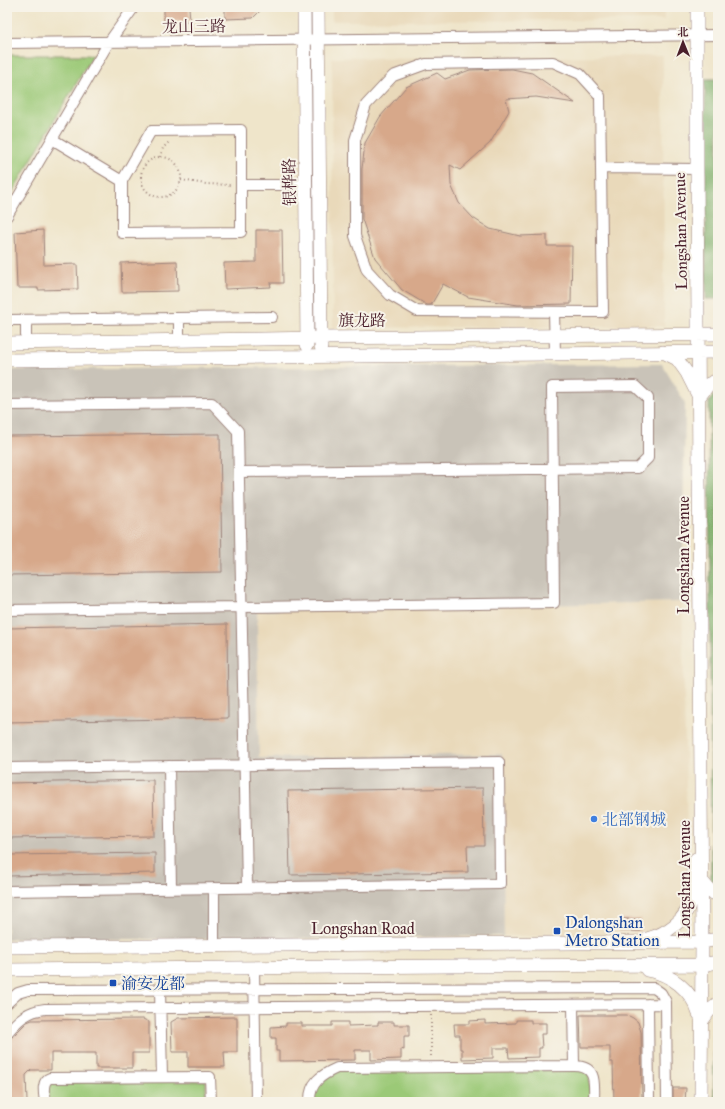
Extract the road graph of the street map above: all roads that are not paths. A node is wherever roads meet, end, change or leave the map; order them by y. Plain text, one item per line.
1 (134, 7) edge
2 (304, 7) edge
3 (318, 7) edge
4 (697, 7) edge
5 (697, 35) junction
6 (718, 35) edge
7 (304, 39) junction
8 (318, 39) junction
9 (7, 42) edge
10 (109, 42) junction
11 (52, 139) junction
12 (601, 168) junction
13 (697, 169) junction
14 (122, 180) junction
15 (241, 185) junction
16 (306, 185) junction
17 (7, 216) edge
18 (554, 312) junction
19 (179, 318) junction
20 (272, 318) dead end
21 (7, 320) edge
22 (26, 320) junction
23 (718, 334) edge
24 (698, 335) junction
25 (554, 336) junction
26 (307, 338) junction
27 (321, 338) junction
28 (179, 340) junction
29 (7, 343) edge
30 (26, 343) junction
31 (663, 352) junction
32 (699, 352) junction
33 (718, 352) edge
34 (555, 353) junction
35 (307, 357) junction
36 (321, 357) junction
37 (7, 360) edge
38 (718, 380) edge
39 (699, 397) junction
40 (7, 405) edge
41 (553, 469) junction
42 (240, 472) junction
43 (241, 607) junction
44 (7, 610) edge
45 (244, 765) junction
46 (169, 766) junction
47 (7, 768) edge
48 (701, 847) junction
49 (701, 880) junction
50 (247, 887) junction
51 (170, 888) junction
52 (214, 888) junction
53 (7, 891) edge
54 (718, 895) edge
55 (718, 939) edge
56 (633, 942) junction
57 (702, 942) junction
58 (214, 946) junction
59 (7, 948) edge
60 (718, 962) edge
61 (625, 965) junction
62 (702, 965) junction
63 (254, 967) junction
64 (7, 970) edge
65 (254, 989) junction
66 (160, 990) junction
67 (7, 1003) edge
68 (648, 1004) junction
69 (666, 1004) junction
70 (718, 1004) edge
71 (573, 1005) junction
72 (255, 1008) junction
73 (161, 1009) junction
74 (702, 1021) junction
75 (7, 1033) edge
76 (574, 1066) junction
77 (162, 1077) junction
78 (45, 1102) edge
79 (211, 1102) edge
80 (256, 1102) edge
81 (310, 1102) edge
82 (594, 1102) edge
83 (649, 1102) edge
84 (667, 1102) edge
85 (700, 1102) edge

1 - 10 street
2 - 7 main road, 银桦路
3 - 8 main road, 银桦路
4 - 5 main road, Longshan Avenue
5 - 6 street, 龙山三路
5 - 8 street, 龙山三路
5 - 13 main road, Longshan Avenue
7 - 8 street, 龙山三路
7 - 10 street, 龙山三路
7 - 16 main road, 银桦路
8 - 27 main road, 银桦路
9 - 10 street, 龙山三路
10 - 11 street
11 - 14 street
11 - 17 street
12 - 13 street
12 - 18 street
12 - 18 street
13 - 24 main road, Longshan Avenue
14 - 15 street
14 - 15 street
15 - 16 street
16 - 26 main road, 银桦路
18 - 25 street
19 - 20 street
19 - 22 street
19 - 28 street
21 - 22 street
22 - 30 street
23 - 24 main road, 旗龙路
24 - 25 main road, 旗龙路
24 - 32 main road, Longshan Avenue
25 - 27 main road, 旗龙路
25 - 34 street
26 - 27 main road, 旗龙路
26 - 28 main road, 旗龙路
26 - 35 main road, 银桦路
27 - 36 main road, 银桦路
28 - 30 main road, 旗龙路
29 - 30 main road, 旗龙路
31 - 32 main road
31 - 34 main road
31 - 39 main road
32 - 33 main road
32 - 39 main road, Longshan Avenue
34 - 36 main road
35 - 36 main road
35 - 37 main road
38 - 39 main road
39 - 48 main road, Longshan Avenue
40 - 42 street
41 - 41 street
41 - 42 street
41 - 43 street
42 - 43 street
43 - 44 street
43 - 45 street
45 - 46 street
45 - 50 street
45 - 50 street
46 - 47 street
46 - 51 street
48 - 49 main road, Longshan Avenue
48 - 56 main road
49 - 54 main road
49 - 57 main road, Longshan Avenue
50 - 52 street
51 - 52 street
51 - 53 street
52 - 58 street
55 - 57 main road, Longshan Road
56 - 57 main road, Longshan Road
56 - 58 main road, Longshan Road
57 - 62 main road, Longshan Avenue
58 - 59 main road, Longshan Road
60 - 62 main road
61 - 62 main road
61 - 63 main road
61 - 74 main road
62 - 74 main road, Longshan Avenue
63 - 64 main road
63 - 65 street
65 - 66 street
65 - 69 street
65 - 72 street
66 - 67 street
66 - 73 street
68 - 69 street
68 - 71 street
68 - 83 street
69 - 84 street
70 - 74 main road
71 - 72 street
71 - 76 street
72 - 73 street
72 - 80 street
73 - 75 street
73 - 77 street
74 - 85 main road, Longshan Avenue
76 - 81 street
76 - 82 street
77 - 78 street
77 - 79 street

